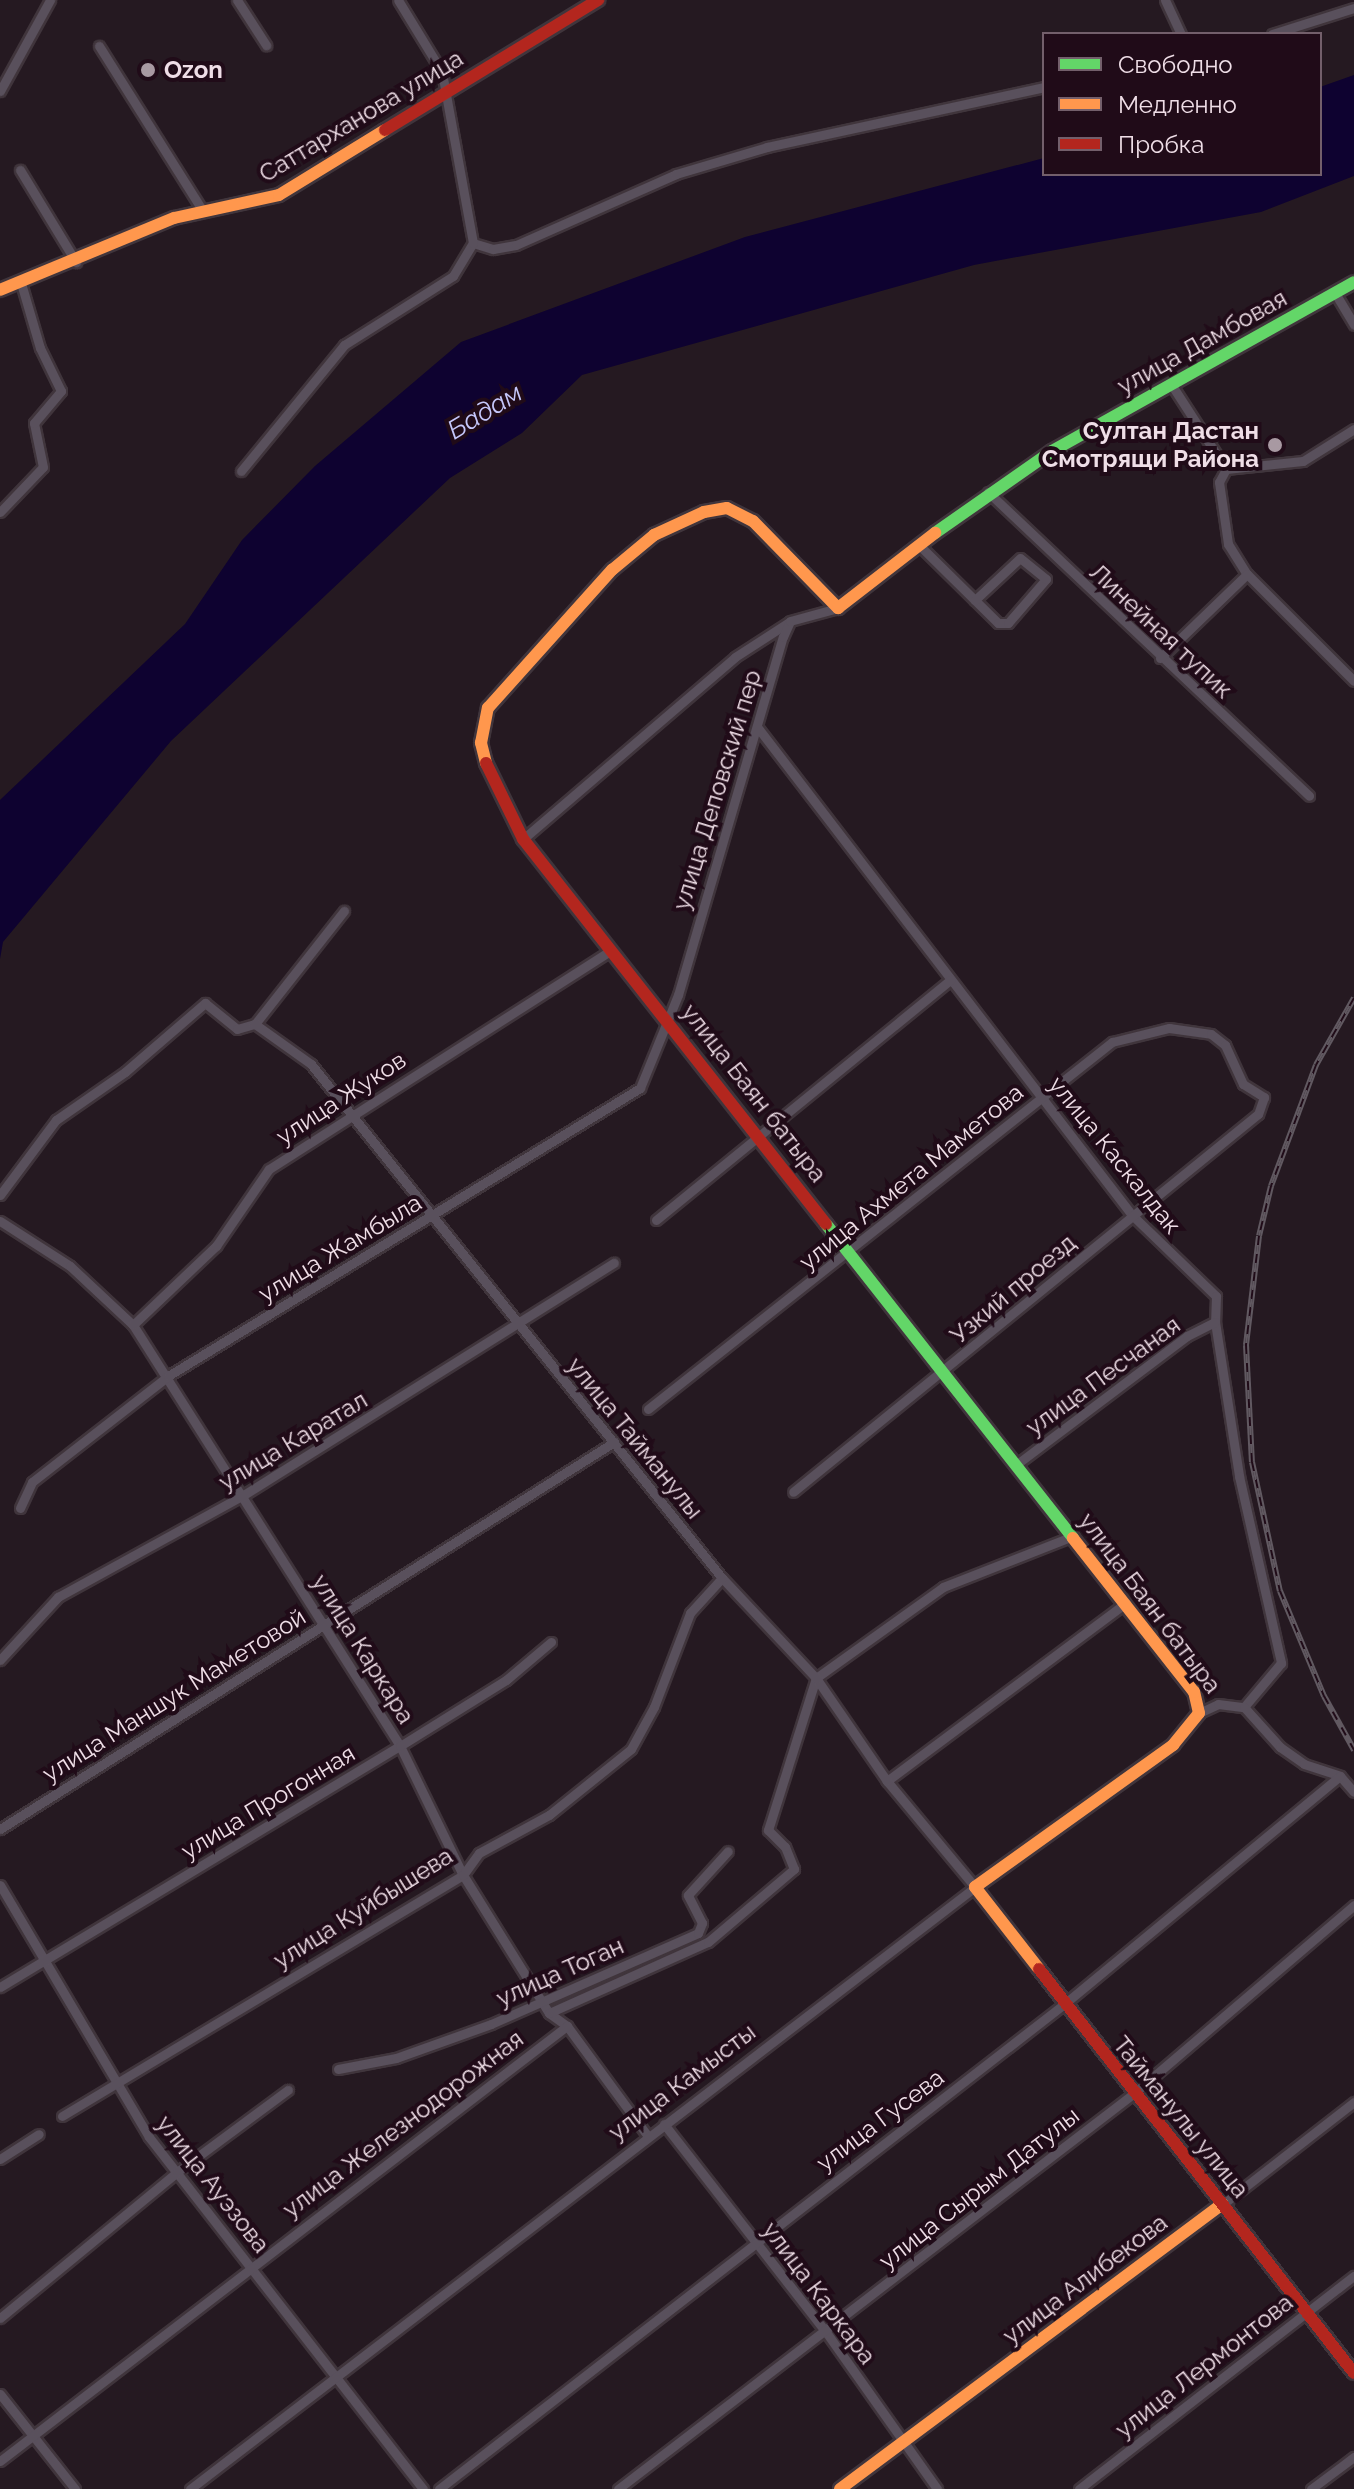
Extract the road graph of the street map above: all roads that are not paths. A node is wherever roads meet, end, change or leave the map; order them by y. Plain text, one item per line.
1 (50, 0) edge
2 (237, 0) edge
3 (398, 0) edge
4 (598, 0) edge
5 (1165, 0) edge
6 (1354, 8) edge
7 (1180, 32) edge
8 (1278, 32) edge
9 (266, 45) dead end
10 (99, 46) dead end
11 (1042, 87) edge
12 (446, 90) junction
13 (0, 91) edge
14 (20, 170) dead end
15 (203, 211) junction
16 (473, 243) junction
17 (76, 262) junction
18 (1354, 282) edge
19 (21, 283) junction
20 (0, 290) edge
21 (1335, 293) junction
22 (1354, 325) edge
23 (1171, 384) junction
24 (1354, 429) edge
25 (1226, 469) junction
26 (241, 471) dead end
27 (988, 492) junction
28 (0, 512) edge
29 (919, 545) junction
30 (1247, 574) junction
31 (975, 600) junction
32 (838, 608) junction
33 (790, 621) junction
34 (1160, 658) junction
35 (1354, 681) edge
36 (758, 728) junction
37 (1309, 796) dead end
38 (523, 839) junction
39 (344, 911) dead end
40 (611, 950) junction
41 (950, 980) junction
42 (668, 1019) junction
43 (255, 1024) junction
44 (1042, 1098) junction
45 (349, 1114) junction
46 (1258, 1114) joint
47 (759, 1136) junction
48 (0, 1195) edge
49 (1132, 1215) junction
50 (429, 1217) junction
51 (656, 1220) dead end
52 (0, 1221) edge
53 (851, 1251) junction
54 (614, 1263) dead end
55 (1215, 1322) junction
56 (133, 1325) junction
57 (519, 1326) junction
58 (944, 1372) junction
59 (168, 1376) junction
60 (648, 1409) dead end
61 (614, 1442) junction
62 (1017, 1464) junction
63 (793, 1492) dead end
64 (242, 1496) junction
65 (20, 1508) dead end
66 (1073, 1536) junction
67 (722, 1578) junction
68 (1126, 1603) junction
69 (323, 1624) junction
70 (551, 1642) dead end
71 (0, 1660) edge
72 (816, 1678) junction
73 (1244, 1707) junction
74 (1199, 1713) junction
75 (400, 1746) junction
76 (1340, 1776) junction
77 (887, 1781) junction
78 (1354, 1792) edge
79 (0, 1829) edge
80 (728, 1851) dead end
81 (463, 1875) junction
82 (0, 1885) edge
83 (975, 1887) junction
84 (1354, 1905) edge
85 (46, 1959) junction
86 (0, 1987) edge
87 (541, 2001) junction
88 (1063, 2005) junction
89 (549, 2013) junction
90 (567, 2026) junction
91 (338, 2069) dead end
92 (115, 2080) junction
93 (288, 2090) dead end
94 (1133, 2094) junction
95 (1354, 2102) edge
96 (62, 2116) dead end
97 (664, 2124) junction
98 (39, 2134) dead end
99 (647, 2135) junction
100 (0, 2159) edge
101 (177, 2172) junction
102 (1223, 2204) junction
103 (755, 2241) junction
104 (250, 2265) junction
105 (1354, 2276) edge
106 (1306, 2311) junction
107 (0, 2318) edge
108 (826, 2332) junction
109 (337, 2373) junction
110 (1354, 2373) edge
111 (0, 2394) edge
112 (33, 2435) junction
113 (904, 2441) junction
114 (1354, 2457) edge
115 (0, 2461) edge
116 (75, 2489) edge
117 (190, 2489) edge
118 (423, 2489) edge
119 (439, 2489) edge
120 (618, 2489) edge
121 (840, 2489) edge
122 (937, 2489) edge
123 (1079, 2489) edge
124 (1311, 2489) edge

1 - 13 street
2 - 9 street
3 - 12 street
4 - 12 street, Саттарханова улица
5 - 7 street
6 - 8 street
10 - 15 street
11 - 16 street
12 - 15 street, Саттарханова улица
12 - 16 street
14 - 17 street
15 - 17 street, Саттарханова улица
16 - 26 street
17 - 19 street, Саттарханова улица
18 - 21 street, улица Дамбовая
19 - 20 street, Саттарханова улица
19 - 28 street
21 - 22 street
21 - 23 street, улица Дамбовая
23 - 25 street
23 - 27 street, улица Дамбовая
24 - 25 street
25 - 30 street
27 - 29 street, улица Дамбовая
27 - 34 street, Линейная тупик
29 - 31 street
29 - 32 street, улица Дамбовая
30 - 34 street
30 - 35 street
31 - 31 street
32 - 33 street
32 - 38 street, улица Баян батыра
33 - 36 street, улица Деповский пер
33 - 38 street
34 - 37 street, Линейная тупик
36 - 41 street, улица Каскалдак
36 - 42 street, улица Деповский пер
38 - 40 street, улица Баян батыра
39 - 43 street
40 - 42 street, улица Баян батыра
40 - 45 street, улица Жуков
41 - 44 street, улица Каскалдак
41 - 47 street
42 - 47 street, улица Баян батыра
42 - 50 street, улица Жамбыла
43 - 45 street, улица Тайманулы
43 - 48 street
44 - 46 street, улица Ахмета Маметова
44 - 49 street, улица Каскалдак
44 - 53 street, улица Ахмета Маметова
45 - 50 street, улица Тайманулы
45 - 56 street, улица Жуков
46 - 49 street, Узкий проезд
47 - 51 street
47 - 53 street, улица Баян батыра
49 - 55 street, улица Каскалдак
49 - 58 street, Узкий проезд
50 - 57 street, улица Тайманулы
50 - 59 street, улица Жамбыла
52 - 56 street, улица Каркара
53 - 58 street, улица Баян батыра
53 - 60 street, улица Ахмета Маметова
54 - 57 street, улица Каратал
55 - 62 street, улица Песчаная
55 - 73 street, улица Каскалдак
56 - 59 street, улица Каркара
57 - 61 street, улица Тайманулы
57 - 64 street, улица Каратал
58 - 62 street, улица Баян батыра
58 - 63 street, Узкий проезд
59 - 64 street, улица Каркара
59 - 65 street, улица Жамбыла
61 - 67 street, улица Тайманулы
61 - 69 street, улица Маншук Маметовой
62 - 66 street, улица Баян батыра
64 - 69 street, улица Каркара
64 - 71 street, улица Каратал
66 - 68 street, улица Баян батыра
66 - 72 street
67 - 72 street, улица Тайманулы
67 - 81 street, улица Куйбышева
68 - 74 street, улица Баян батыра
68 - 77 street
69 - 75 street, улица Каркара
69 - 79 street, улица Маншук Маметовой
70 - 75 street, улица Прогонная
72 - 77 street, улица Тайманулы
72 - 89 street
73 - 74 street, улица Баян батыра
73 - 76 street, улица Баян батыра
74 - 83 street, улица Камысты
75 - 81 street, улица Каркара
75 - 85 street, улица Прогонная
76 - 78 street, улица Баян батыра
76 - 88 street, улица Гусева
77 - 83 street, улица Тайманулы
80 - 87 street, улица Тоган
81 - 87 street, улица Каркара
81 - 92 street, улица Куйбышева
82 - 85 street, улица Ауэзова
83 - 88 street, Тайманулы улица
83 - 97 street, улица Камысты
84 - 94 street, улица Сырым Датулы
85 - 86 street, улица Прогонная
85 - 92 street, улица Ауэзова
87 - 89 street, улица Каркара
87 - 91 street, улица Тоган
88 - 94 street, Тайманулы улица
88 - 103 street, улица Гусева
89 - 90 street, улица Каркара
90 - 99 street, улица Каркара
90 - 104 street, улица Железнодорожная
92 - 96 street, улица Куйбышева
92 - 101 street, улица Ауэзова
93 - 101 street
94 - 102 street, Тайманулы улица
94 - 108 street, улица Сырым Датулы
95 - 102 street, улица Алибекова
97 - 99 street, улица Камысты
97 - 103 street, улица Каркара
98 - 100 street
99 - 109 street, улица Камысты
101 - 104 street, улица Ауэзова
101 - 107 street
102 - 106 street, Тайманулы улица
102 - 113 street, улица Алибекова
103 - 108 street, улица Каркара
103 - 119 street, улица Гусева
104 - 109 street, улица Ауэзова
104 - 112 street, улица Железнодорожная
105 - 106 street, улица Лермонтова
106 - 110 street, Тайманулы улица
106 - 123 street, улица Лермонтова
108 - 113 street, улица Каркара
108 - 120 street, улица Сырым Датулы
109 - 117 street, улица Камысты
109 - 118 street, улица Ауэзова
111 - 112 street
112 - 115 street, улица Железнодорожная
112 - 116 street
113 - 121 street, улица Алибекова
113 - 122 street, улица Каркара
114 - 124 street

